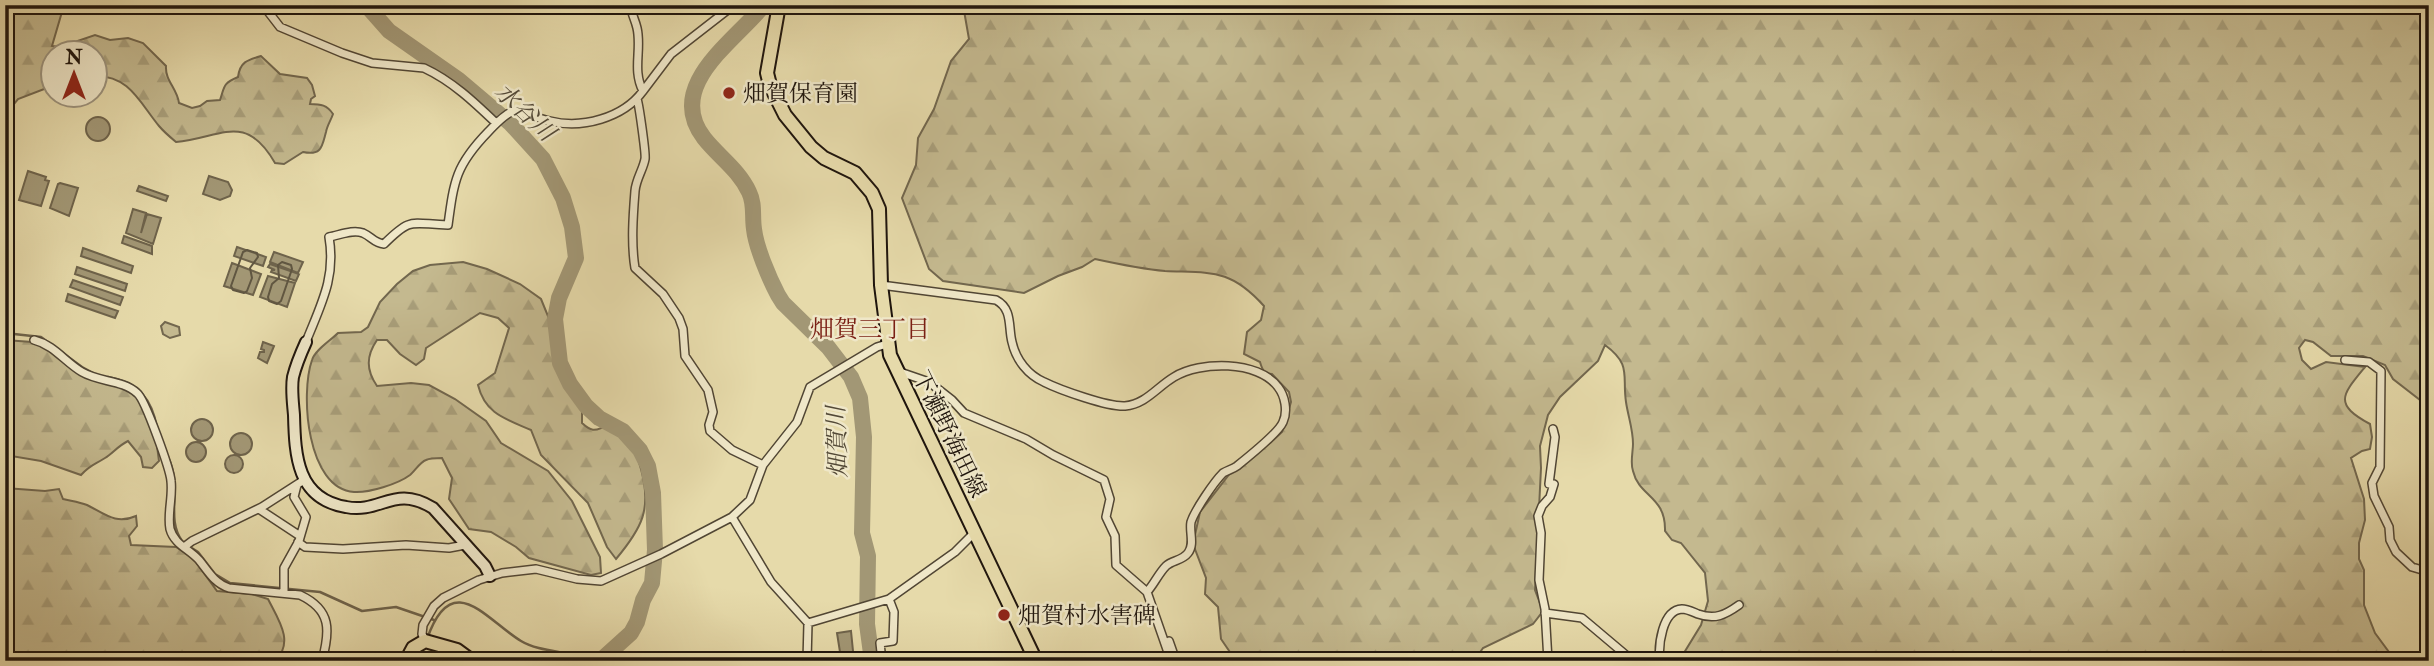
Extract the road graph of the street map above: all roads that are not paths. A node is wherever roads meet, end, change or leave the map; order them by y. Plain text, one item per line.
1 (262, 5) edge
2 (631, 5) edge
3 (734, 5) edge
4 (779, 5) edge
5 (643, 91) junction
6 (637, 99) junction
7 (496, 122) junction
8 (881, 285) junction
9 (34, 340) dead end
10 (306, 342) joint
11 (887, 344) junction
12 (2345, 360) dead end
13 (897, 371) junction
14 (1553, 429) dead end
15 (763, 465) junction
16 (300, 482) junction
17 (259, 509) junction
18 (732, 517) junction
19 (974, 533) junction
20 (299, 539) junction
21 (465, 545) junction
22 (184, 547) junction
23 (2429, 572) edge
24 (490, 576) junction
25 (1147, 592) junction
26 (285, 593) junction
27 (889, 598) junction
28 (1739, 605) dead end
29 (1545, 613) junction
30 (807, 623) junction
31 (1161, 628) junction
32 (429, 642) junction
33 (322, 661) edge
34 (406, 661) edge
35 (472, 661) edge
36 (807, 661) edge
37 (882, 661) edge
38 (1037, 661) edge
39 (1171, 661) edge
40 (1176, 661) edge
41 (1548, 661) edge
42 (1633, 661) edge
43 (1660, 661) edge

1 - 7 street
2 - 5 street
3 - 5 street
4 - 8 main road, 下瀬野海田線
5 - 6 street
6 - 7 street
6 - 15 street
7 - 10 street
8 - 11 main road, 下瀬野海田線
8 - 25 street
9 - 22 street
10 - 16 street
11 - 13 main road, 下瀬野海田線
11 - 15 street
12 - 23 street
13 - 19 main road, 下瀬野海田線
13 - 25 street
14 - 29 street
15 - 18 street
16 - 17 street
16 - 20 street
16 - 21 street
17 - 20 street
17 - 22 street
18 - 24 street
18 - 30 street
19 - 27 street
19 - 38 main road, 下瀬野海田線
20 - 21 street
20 - 26 street
21 - 24 street
22 - 26 street
24 - 32 street
25 - 31 street
26 - 33 street
27 - 30 street
27 - 37 street
28 - 43 street
29 - 41 street
29 - 42 street
30 - 36 street
31 - 39 street
31 - 40 street
32 - 34 main road
32 - 35 main road

